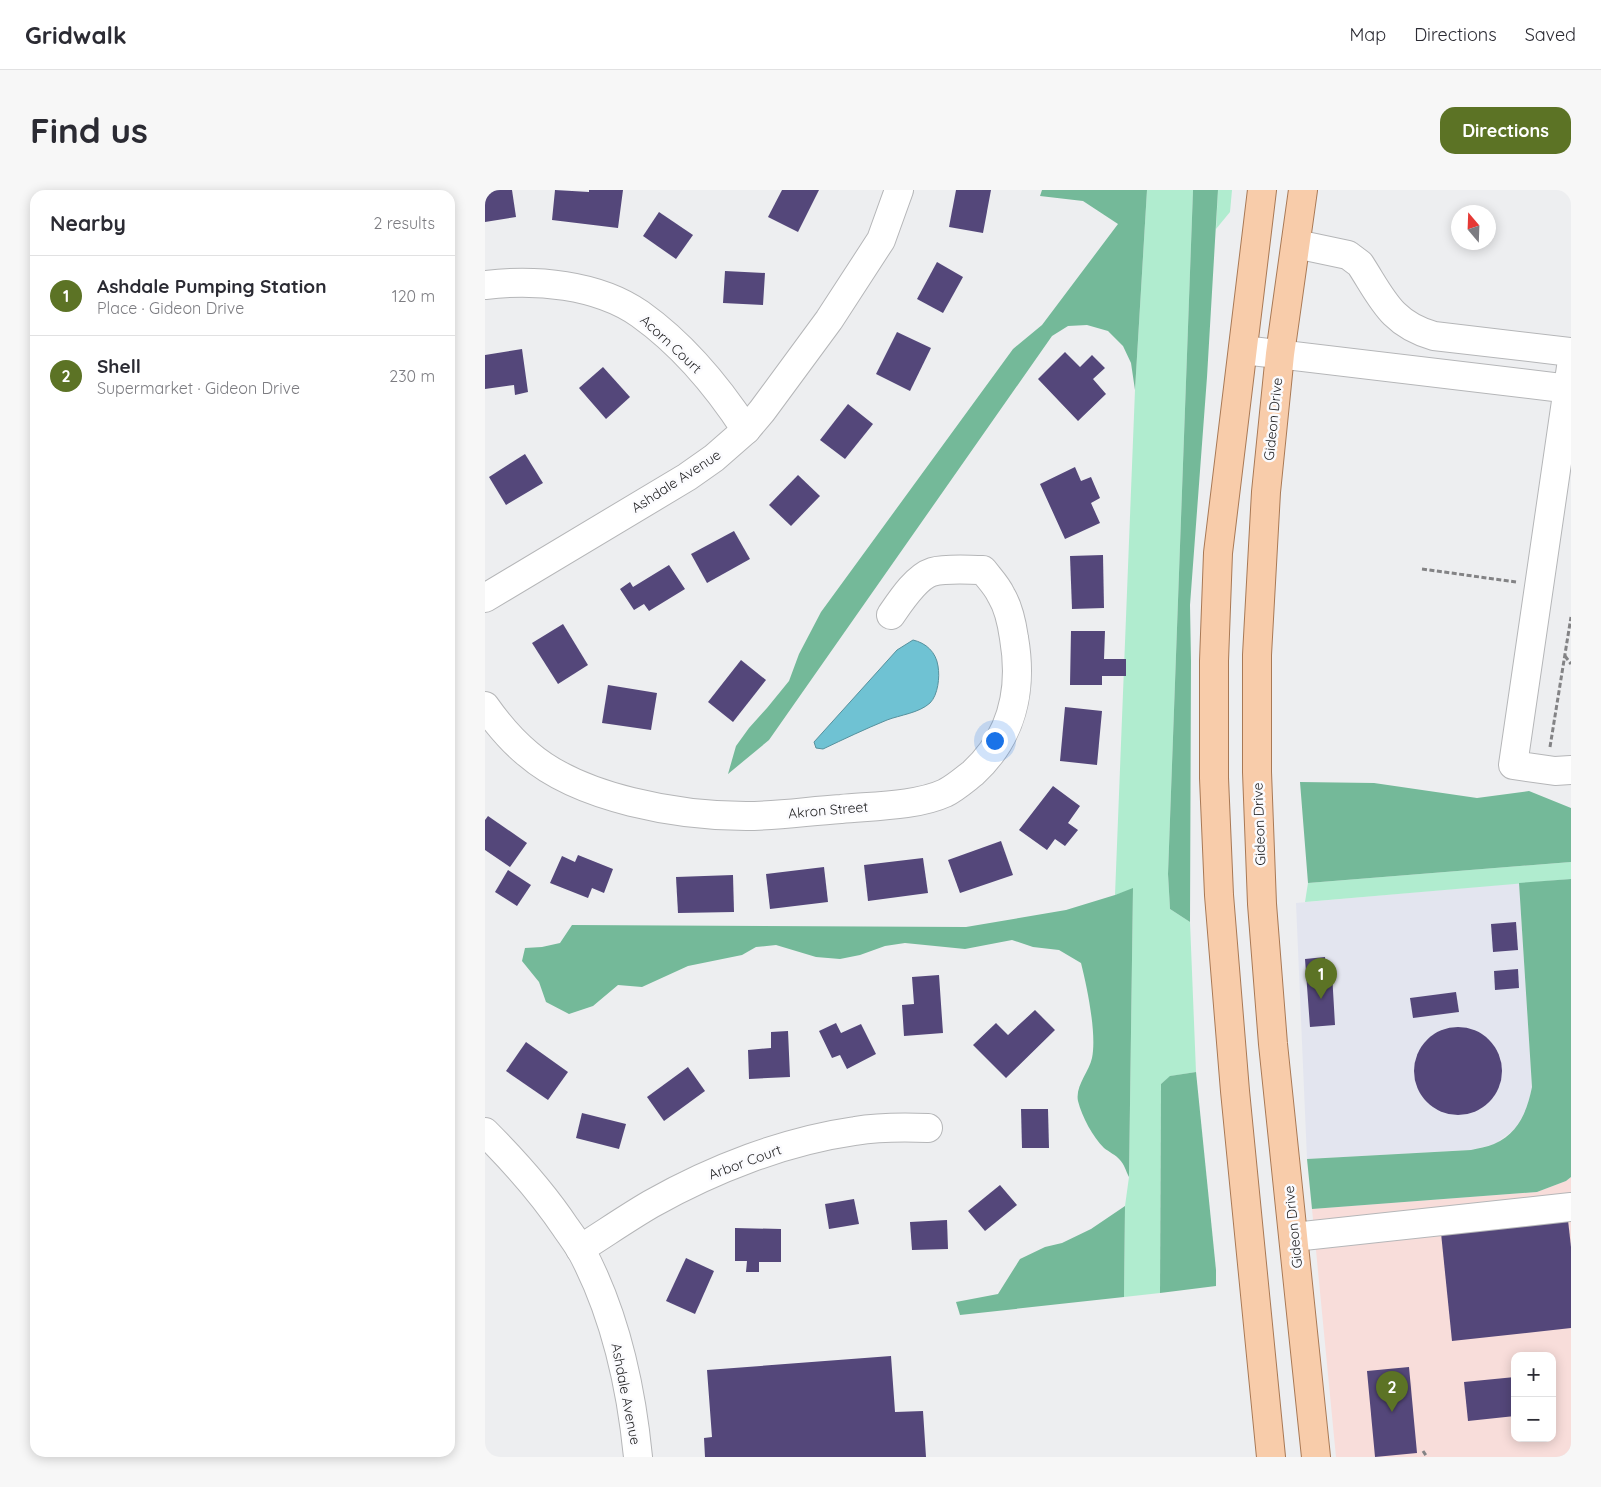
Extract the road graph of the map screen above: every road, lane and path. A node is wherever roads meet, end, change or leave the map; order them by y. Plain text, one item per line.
1 (899, 190) edge
2 (1262, 190) edge
3 (1303, 190) edge
4 (1296, 244) junction
5 (485, 285) edge
6 (1243, 350) junction
7 (1571, 352) edge
8 (1279, 354) junction
9 (1570, 382) edge
10 (746, 430) junction
11 (1422, 568) dead end
12 (1539, 585) junction
13 (485, 598) edge
14 (891, 615) dead end
15 (1571, 617) edge
16 (1565, 656) junction
17 (1571, 664) edge
18 (485, 706) edge
19 (1559, 770) edge
20 (928, 1128) dead end
21 (485, 1132) edge
22 (1571, 1207) edge
23 (1294, 1238) junction
24 (580, 1249) junction
25 (1423, 1451) dead end
26 (638, 1457) edge
27 (1271, 1457) edge
28 (1316, 1457) edge
29 (1427, 1457) edge

1 - 10 street, Ashdale Avenue
2 - 6 main road
3 - 4 main road, Gideon Drive
4 - 7 street
4 - 8 main road, Gideon Drive
5 - 10 street, Acorn Court
6 - 8 street
6 - 27 main road
8 - 9 street
8 - 23 main road, Gideon Drive
9 - 12 street
10 - 13 street, Ashdale Avenue
11 - 12 path
12 - 19 street
14 - 18 street, Akron Street
15 - 16 path
16 - 17 path
16 - 19 path
20 - 24 street, Arbor Court
21 - 24 street, Ashdale Avenue
22 - 23 street
23 - 28 main road, Gideon Drive
24 - 26 street, Ashdale Avenue
25 - 29 path

